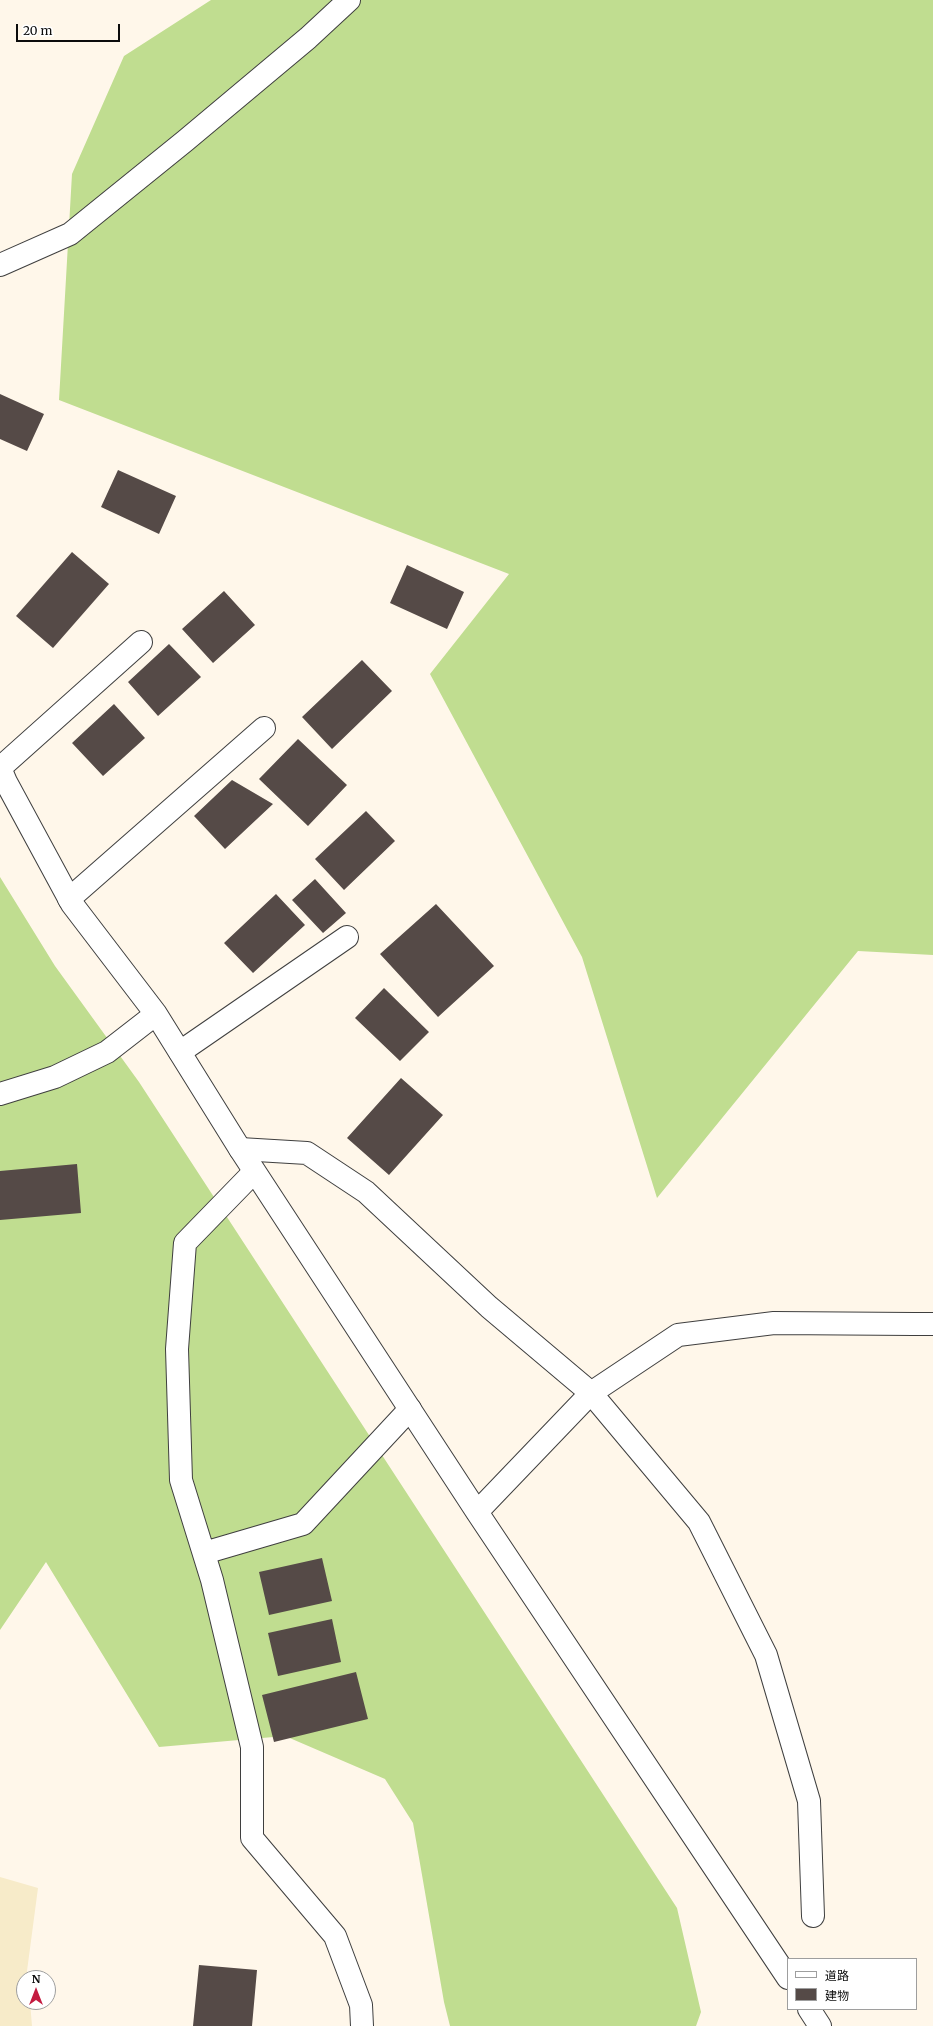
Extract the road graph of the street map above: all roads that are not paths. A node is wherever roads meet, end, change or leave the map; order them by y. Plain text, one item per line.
1 (349, 0) edge
2 (0, 265) edge
3 (141, 642) dead end
4 (264, 728) dead end
5 (0, 768) edge
6 (69, 899) junction
7 (347, 937) dead end
8 (156, 1014) junction
9 (180, 1052) junction
10 (0, 1094) edge
11 (240, 1149) junction
12 (254, 1172) junction
13 (924, 1324) edge
14 (591, 1394) junction
15 (410, 1408) junction
16 (477, 1512) junction
17 (204, 1553) junction
18 (813, 1916) dead end
19 (787, 1977) edge
20 (810, 2010) edge
21 (362, 2026) edge
22 (820, 2026) edge

1 - 2 street
3 - 5 street
4 - 6 street
5 - 6 street
6 - 8 street
7 - 9 street
8 - 9 street
8 - 10 street
9 - 11 street
11 - 12 street
11 - 14 street
12 - 15 street
12 - 17 street
13 - 14 street
14 - 16 street
14 - 18 street
15 - 16 street
15 - 17 street
16 - 19 street
17 - 21 street
20 - 22 street

